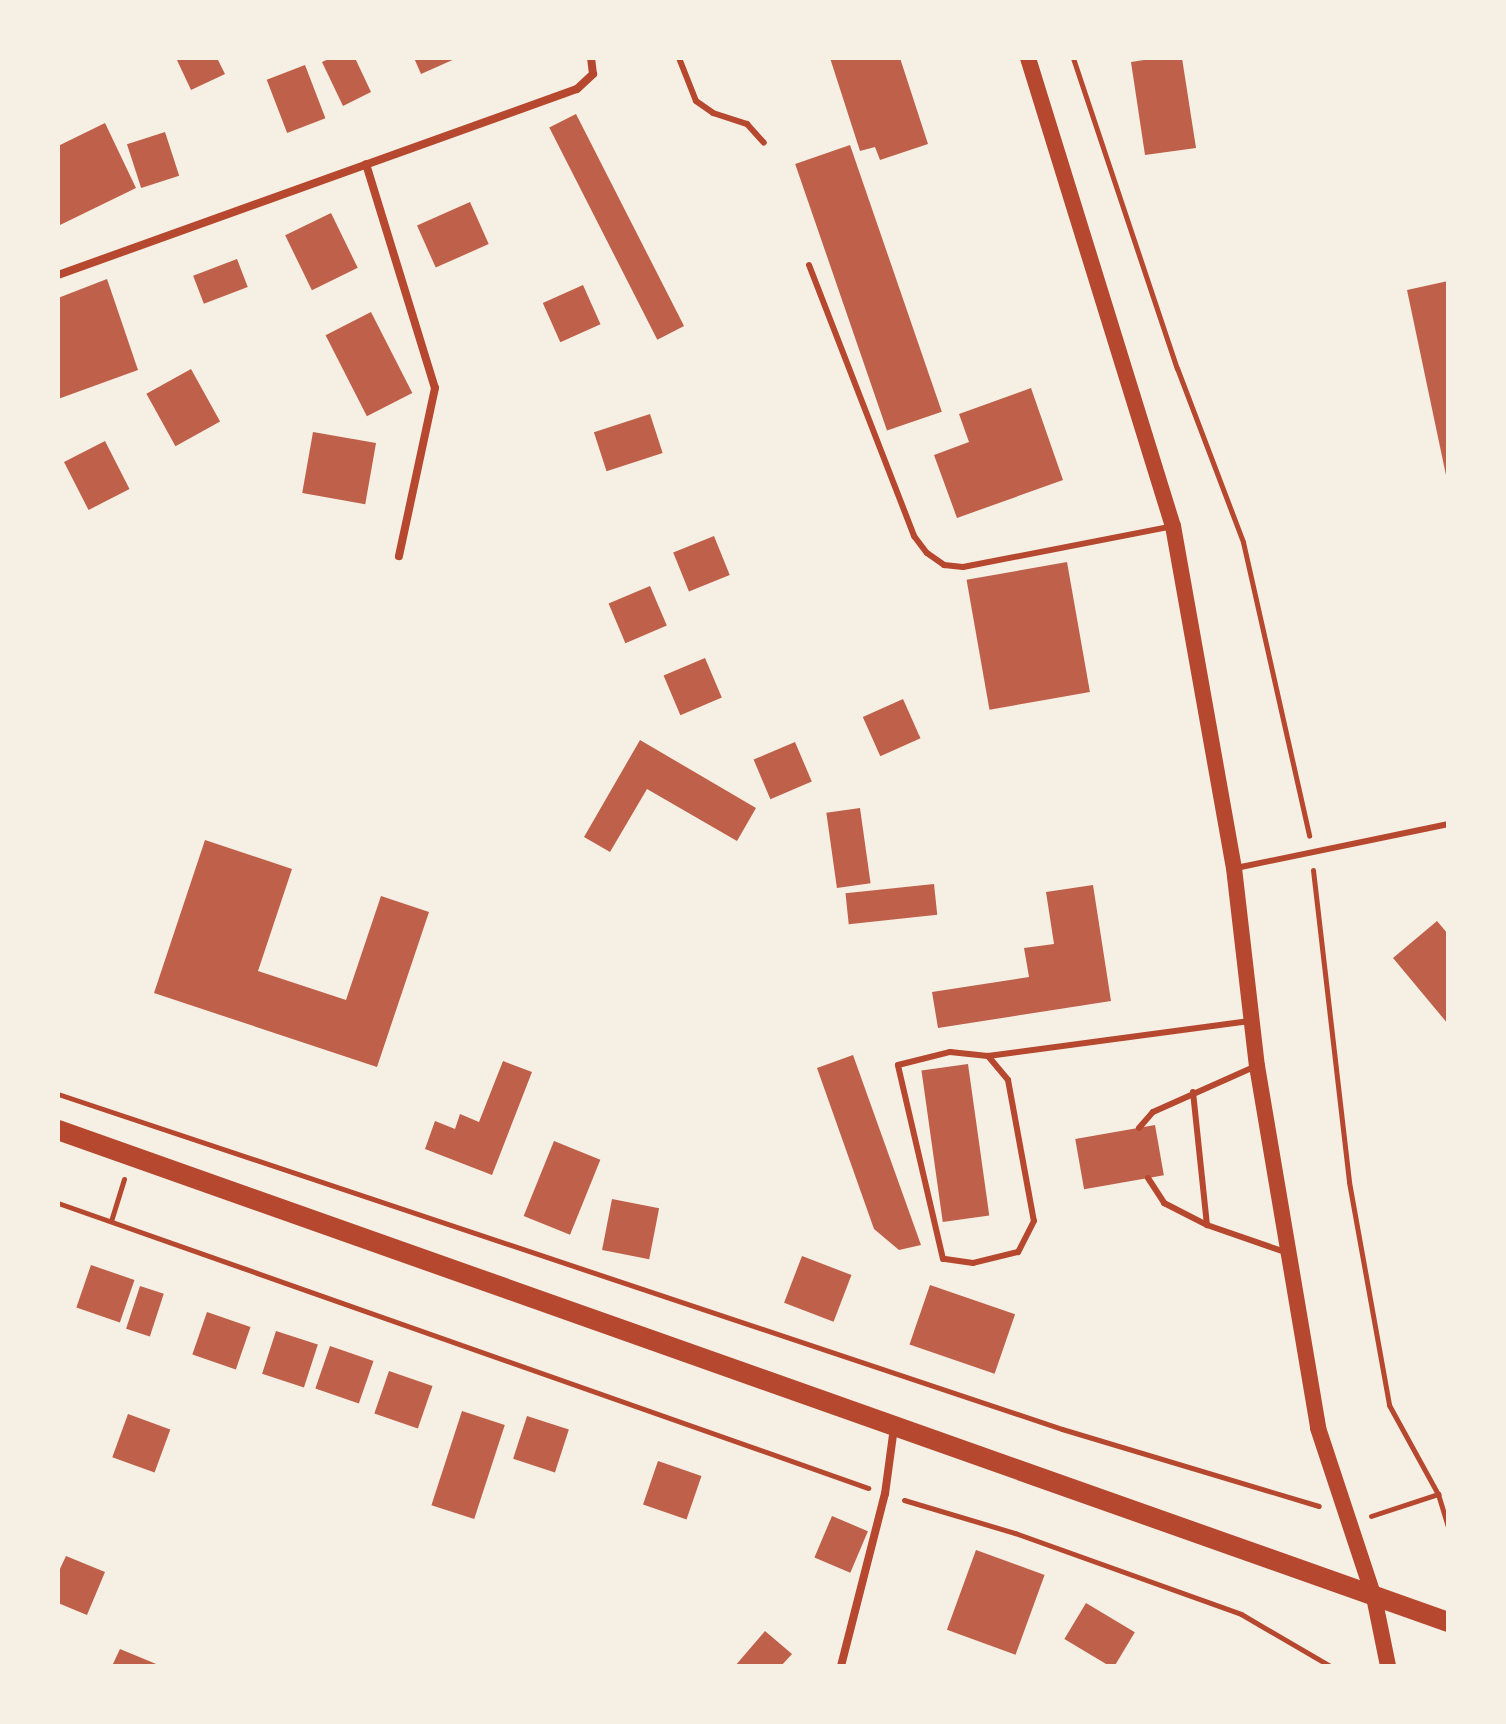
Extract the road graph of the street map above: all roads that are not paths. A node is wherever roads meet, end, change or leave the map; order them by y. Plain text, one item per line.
1 (591, 58) edge
2 (679, 58) edge
3 (1028, 58) edge
4 (764, 143) dead end
5 (366, 164) junction
6 (809, 265) dead end
7 (58, 275) edge
8 (1173, 526) junction
9 (399, 556) dead end
10 (1448, 824) edge
11 (1234, 868) junction
12 (1251, 1021) junction
13 (988, 1056) junction
14 (1257, 1066) junction
15 (1193, 1092) junction
16 (1139, 1128) dead end
17 (58, 1130) edge
18 (1148, 1178) dead end
19 (1207, 1225) junction
20 (1288, 1253) junction
21 (894, 1427) junction
22 (1374, 1597) junction
23 (1448, 1622) edge
24 (841, 1666) edge
25 (1388, 1666) edge

1 - 5 street
2 - 4 lane
3 - 8 main road
5 - 7 street
5 - 9 street
6 - 8 lane
8 - 11 main road
10 - 11 lane
11 - 12 main road
12 - 13 lane
12 - 14 main road
13 - 13 lane
14 - 15 lane
14 - 20 main road
15 - 16 lane
15 - 19 lane
17 - 21 main road
18 - 19 lane
19 - 20 lane
20 - 22 main road
21 - 22 main road
21 - 24 street
22 - 23 main road
22 - 25 main road

